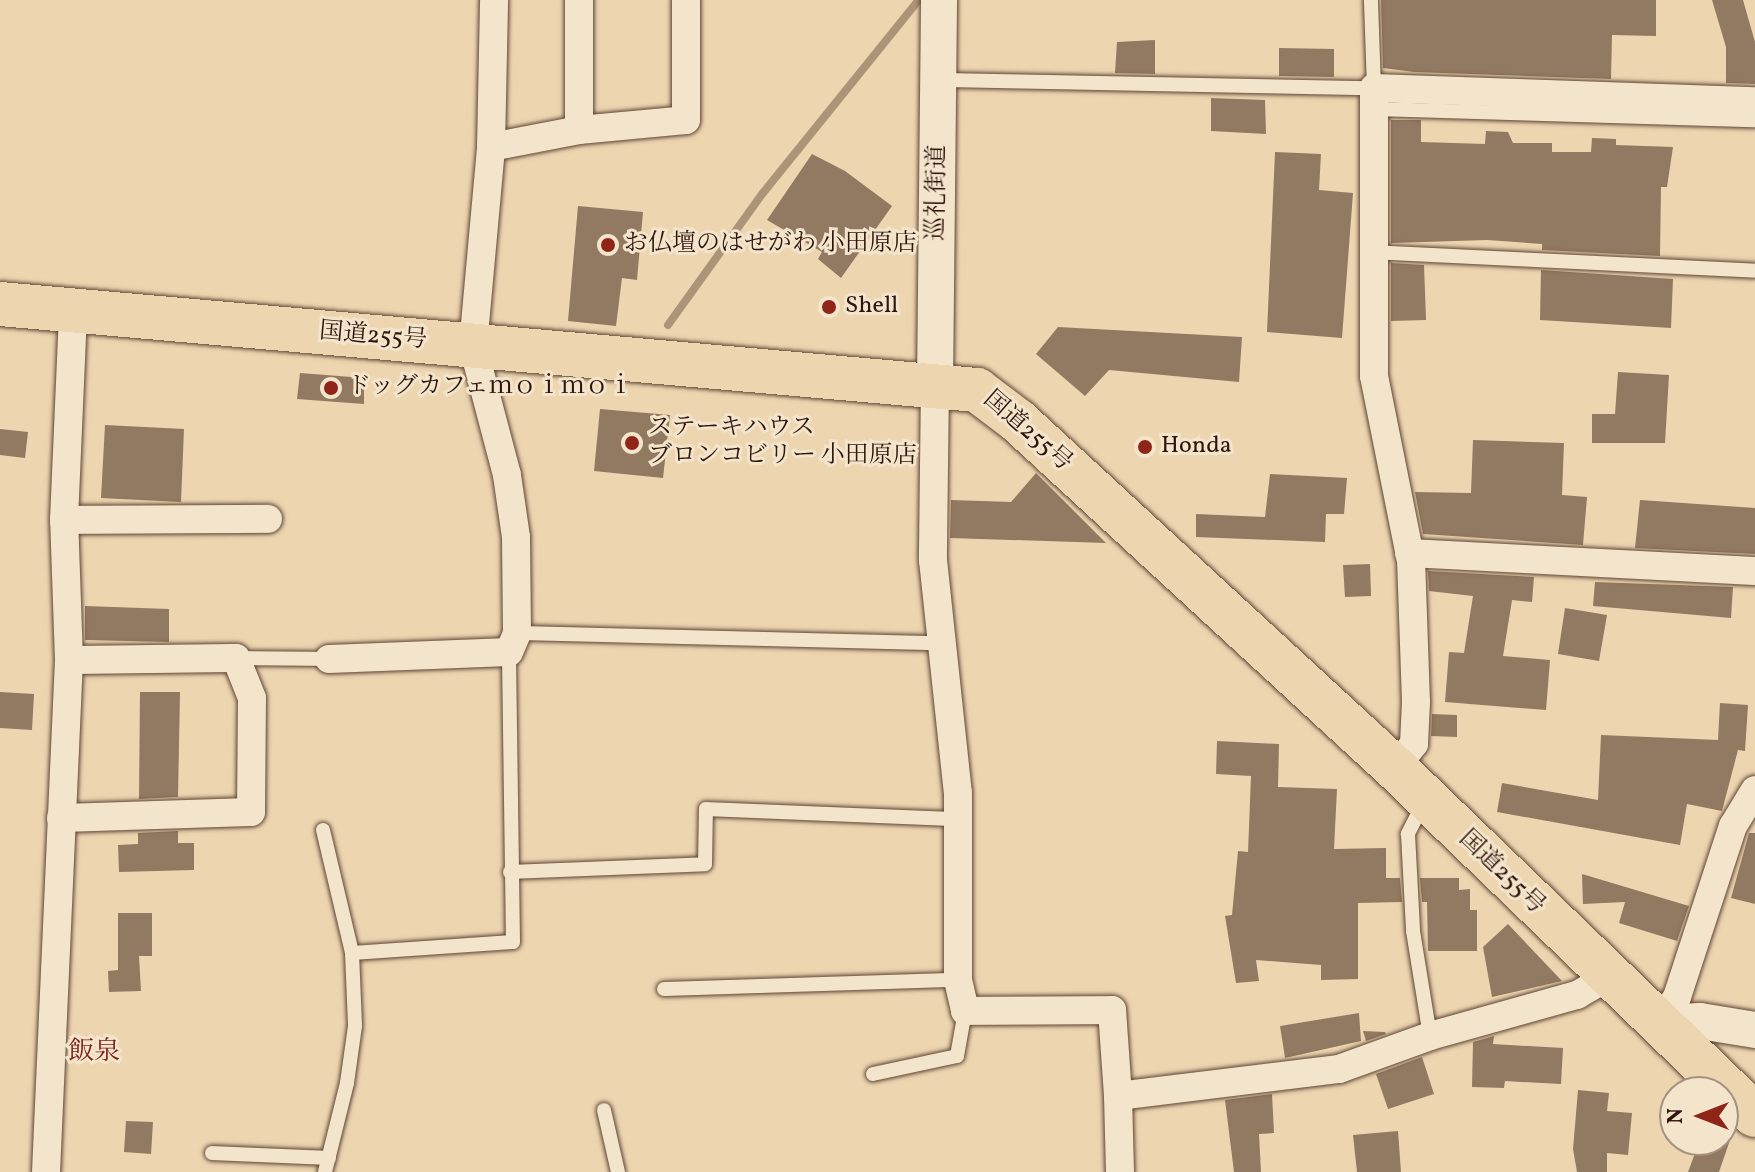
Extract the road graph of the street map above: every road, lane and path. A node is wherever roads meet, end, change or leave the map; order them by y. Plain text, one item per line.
1 (494, 0) edge
2 (579, 0) edge
3 (686, 0) edge
4 (939, 0) edge
5 (1371, 0) edge
6 (939, 80) junction
7 (1374, 99) junction
8 (1755, 101) edge
9 (1755, 120) edge
10 (579, 130) junction
11 (491, 147) junction
12 (1372, 252) junction
13 (1755, 271) edge
14 (0, 304) edge
15 (73, 311) junction
16 (473, 346) junction
17 (935, 385) junction
18 (268, 519) dead end
19 (64, 520) junction
20 (1409, 553) junction
21 (1755, 571) edge
22 (513, 643) junction
23 (941, 643) junction
24 (236, 658) junction
25 (329, 659) joint
26 (69, 660) junction
27 (1395, 768) junction
28 (1755, 790) edge
29 (1425, 800) junction
30 (61, 818) junction
31 (958, 819) junction
32 (323, 830) dead end
33 (510, 872) junction
34 (352, 953) junction
35 (1608, 977) junction
36 (958, 980) junction
37 (664, 989) dead end
38 (965, 1011) junction
39 (1660, 1023) junction
40 (1755, 1030) edge
41 (1430, 1036) junction
42 (873, 1074) dead end
43 (1118, 1096) junction
44 (604, 1110) dead end
45 (1755, 1115) edge
46 (212, 1153) dead end
47 (327, 1165) edge
48 (46, 1172) edge
49 (618, 1172) edge
50 (1120, 1172) edge

1 - 11 street
2 - 10 street
3 - 10 street
4 - 6 street, 巡礼街道
5 - 7 lane
6 - 7 lane
6 - 17 street, 巡礼街道
7 - 8 street
7 - 9 lane
7 - 12 street
10 - 11 street
11 - 16 street
12 - 13 lane
12 - 20 street
14 - 15 highway, 国道255号
15 - 16 highway, 国道255号
15 - 19 street
16 - 17 highway, 国道255号
16 - 22 street
17 - 23 street
17 - 27 highway, 国道255号
18 - 19 street
19 - 26 street
20 - 21 street
20 - 27 street
22 - 23 lane
22 - 25 street
22 - 33 lane
23 - 31 street
24 - 25 lane
24 - 26 street
24 - 30 street
26 - 30 street
27 - 29 highway, 国道255号
28 - 39 street
29 - 35 highway, 国道255号
29 - 41 lane
30 - 48 street
31 - 33 lane
31 - 36 street
32 - 34 lane
33 - 34 lane
34 - 47 lane
35 - 39 highway, 国道255号
35 - 41 street
36 - 37 lane
36 - 38 street
38 - 42 lane
38 - 43 street
39 - 40 street
39 - 45 highway, 国道255号
41 - 43 street
43 - 50 street
44 - 49 lane
46 - 47 lane

